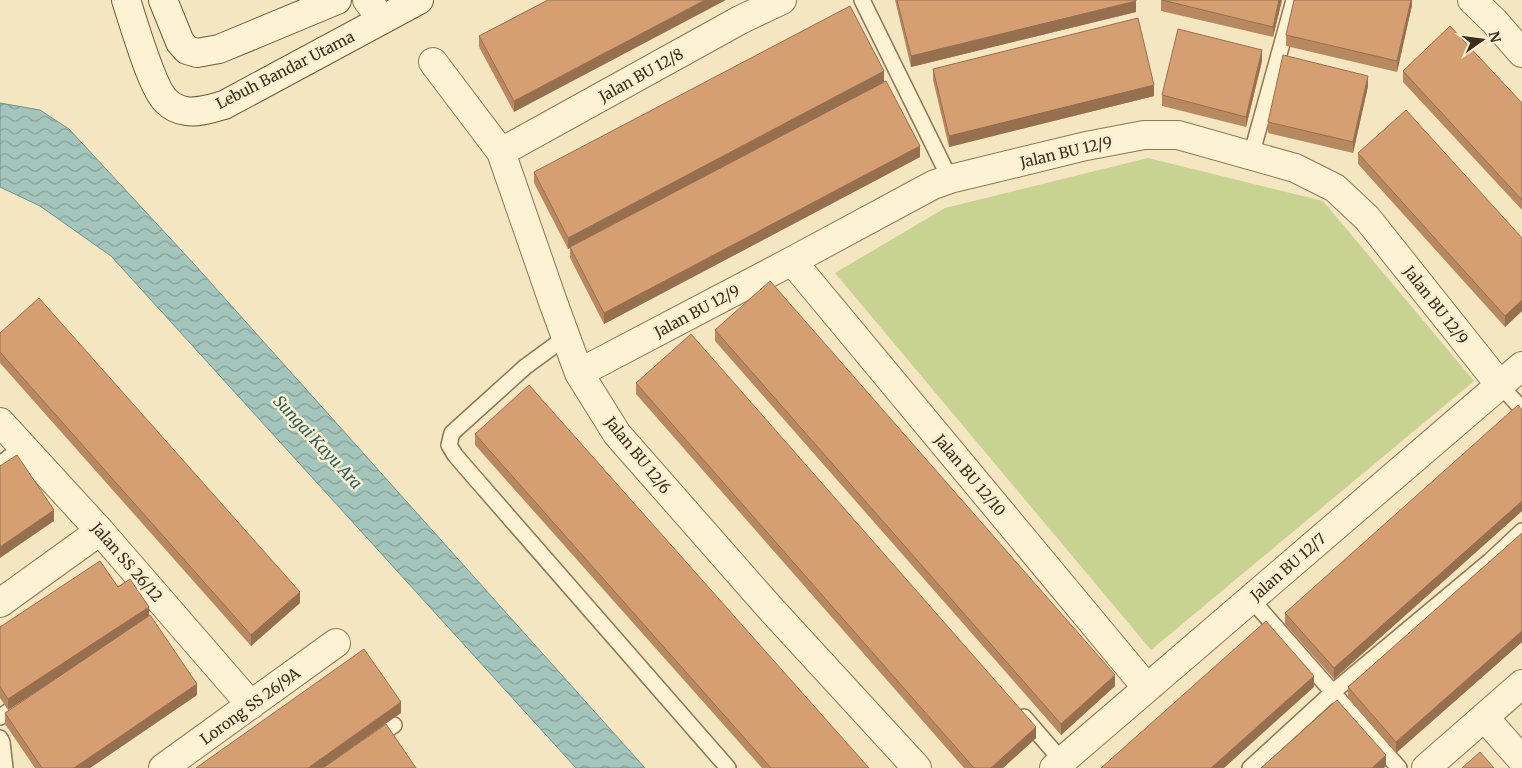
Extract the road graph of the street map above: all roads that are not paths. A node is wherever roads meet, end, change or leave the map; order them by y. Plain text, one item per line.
1 (126, 0) edge
2 (164, 0) edge
3 (337, 0) edge
4 (419, 0) edge
5 (782, 0) edge
6 (862, 0) edge
7 (1294, 0) edge
8 (1472, 0) edge
9 (374, 10) edge
10 (1522, 53) edge
11 (433, 62) dead end
12 (501, 152) junction
13 (1251, 156) junction
14 (950, 179) junction
15 (792, 261) junction
16 (566, 337) junction
17 (1522, 366) edge
18 (580, 373) junction
19 (1500, 385) junction
20 (1522, 409) edge
21 (0, 422) edge
22 (23, 447) junction
23 (0, 464) edge
24 (100, 531) junction
25 (1522, 531) edge
26 (1251, 599) junction
27 (0, 603) edge
28 (336, 643) dead end
29 (1522, 684) edge
30 (1147, 688) junction
31 (1334, 692) junction
32 (33, 695) edge
33 (251, 705) junction
34 (1017, 709) edge
35 (0, 717) edge
36 (1484, 718) junction
37 (394, 725) dead end
38 (0, 738) edge
39 (363, 747) edge
40 (1522, 760) edge
41 (1058, 764) edge
42 (5, 768) edge
43 (163, 768) edge
44 (728, 768) edge
45 (917, 768) edge
46 (1250, 768) edge
47 (1399, 768) edge
48 (1426, 768) edge

1 - 9 street, Lebuh Bandar Utama
2 - 3 street
4 - 9 street, Lebuh Bandar Utama
5 - 12 street, Jalan BU 12/8
6 - 14 lane
7 - 13 lane
8 - 10 street
11 - 12 street, Jalan BU 12/6
12 - 16 street, Jalan BU 12/6
13 - 14 street, Jalan BU 12/9
13 - 19 street, Jalan BU 12/9
14 - 15 street, Jalan BU 12/9
15 - 18 street, Jalan BU 12/9
15 - 30 street, Jalan BU 12/10
16 - 18 street, Jalan BU 12/6
16 - 44 lane
17 - 19 street, Jalan BU 12/7
18 - 45 street, Jalan BU 12/6
19 - 20 lane
19 - 26 street, Jalan BU 12/7
21 - 22 street, Jalan SS 26/12
22 - 23 lane
22 - 24 street, Jalan SS 26/12
24 - 27 street
24 - 33 street, Jalan SS 26/12
25 - 31 lane
26 - 30 street, Jalan BU 12/7
26 - 31 lane
28 - 33 street, Lorong SS 26/9A
29 - 36 street
30 - 41 street, Jalan BU 12/7
31 - 46 lane
31 - 47 lane
32 - 35 lane
33 - 43 street, Lorong SS 26/9A
34 - 41 lane
36 - 40 street
36 - 48 street
37 - 39 lane
38 - 42 lane

